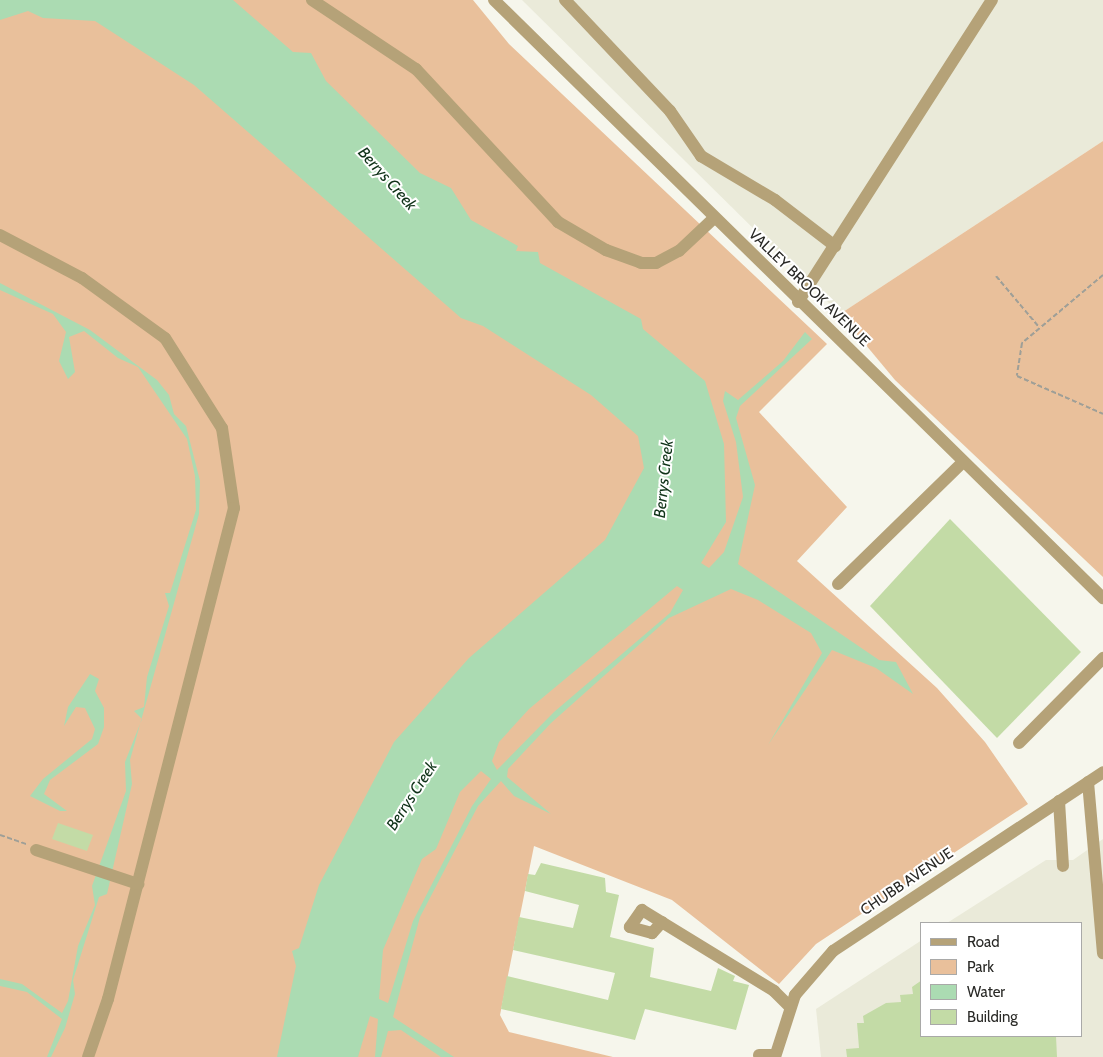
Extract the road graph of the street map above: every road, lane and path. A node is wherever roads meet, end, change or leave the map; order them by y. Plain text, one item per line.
1 (312, 0) edge
2 (494, 0) edge
3 (565, 0) edge
4 (992, 0) edge
5 (714, 218) junction
6 (0, 235) edge
7 (835, 246) junction
8 (1103, 275) edge
9 (996, 276) dead end
10 (798, 302) junction
11 (1039, 327) junction
12 (1103, 414) edge
13 (963, 462) junction
14 (838, 584) dead end
15 (1103, 598) edge
16 (1103, 658) edge
17 (1019, 743) dead end
18 (1103, 772) edge
19 (1088, 782) junction
20 (1059, 801) junction
21 (0, 835) edge
22 (36, 850) joint
23 (1063, 866) dead end
24 (138, 884) junction
25 (662, 922) dead end
26 (1103, 954) edge
27 (790, 1006) junction
28 (759, 1055) dead end
29 (775, 1056) edge
30 (88, 1057) edge

1 - 5 street
2 - 5 street, VALLEY BROOK AVENUE
3 - 7 street
4 - 7 street
5 - 10 street, VALLEY BROOK AVENUE
6 - 24 street
7 - 10 street
8 - 11 path
9 - 11 path
10 - 13 street, VALLEY BROOK AVENUE
11 - 12 path
13 - 14 street
13 - 15 street, VALLEY BROOK AVENUE
16 - 17 street
18 - 19 street, CHUBB AVENUE
19 - 20 street, CHUBB AVENUE
19 - 26 street
20 - 23 street
20 - 27 street, CHUBB AVENUE
21 - 22 path
22 - 24 street
24 - 30 street
25 - 27 street
27 - 29 street, CHUBB AVENUE
28 - 29 street

